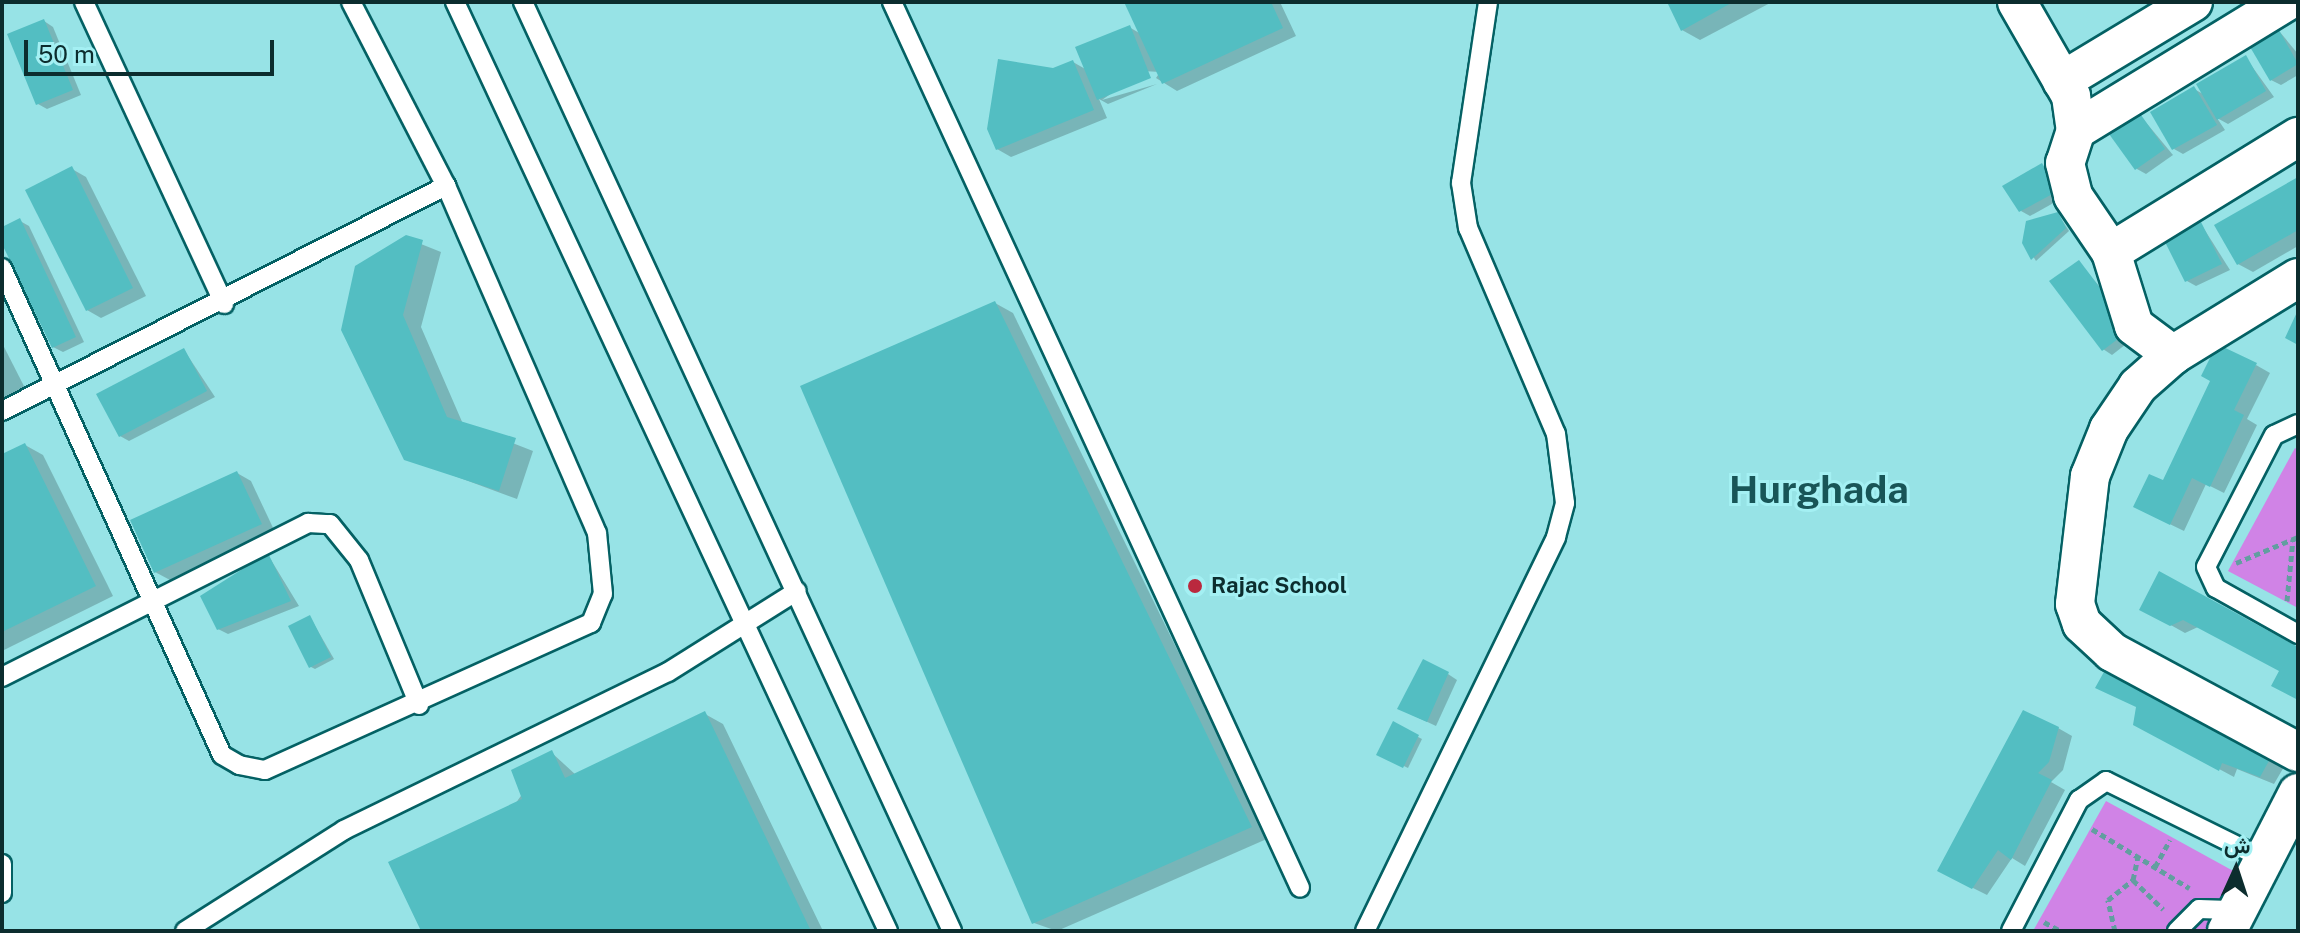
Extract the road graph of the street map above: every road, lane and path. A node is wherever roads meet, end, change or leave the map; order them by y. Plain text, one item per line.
1 (84, 2) edge
2 (351, 2) edge
3 (455, 2) edge
4 (523, 2) edge
5 (892, 2) edge
6 (1488, 2) edge
7 (2017, 2) edge
8 (2193, 2) edge
9 (2288, 9) edge
10 (2062, 81) junction
11 (2076, 130) junction
12 (2298, 137) edge
13 (446, 186) junction
14 (2111, 252) junction
15 (2, 268) edge
16 (2294, 285) edge
17 (224, 304) junction
18 (2173, 355) junction
19 (54, 387) junction
20 (2, 411) edge
21 (2298, 424) edge
22 (2296, 538) edge
23 (2207, 575) junction
24 (797, 591) junction
25 (154, 602) junction
26 (746, 622) junction
27 (2291, 630) edge
28 (2, 677) edge
29 (419, 705) junction
30 (2298, 752) edge
31 (2298, 793) edge
32 (2071, 816) junction
33 (2138, 857) junction
34 (2264, 859) junction
35 (2, 864) edge
36 (2133, 880) junction
37 (1300, 888) dead end
38 (2, 893) edge
39 (2228, 916) edge
40 (2159, 921) dead end
41 (185, 931) edge
42 (888, 931) edge
43 (952, 931) edge
44 (1365, 931) edge
45 (2011, 931) edge
46 (2115, 931) edge
47 (2177, 931) edge

1 - 17 lane
2 - 13 lane
3 - 26 lane
4 - 24 lane
5 - 37 lane
6 - 44 lane
7 - 10 street
8 - 10 street
9 - 11 street
10 - 11 street
11 - 14 street
12 - 14 street
13 - 17 lane
13 - 29 lane
14 - 18 street
15 - 19 lane
16 - 18 street
17 - 19 lane
18 - 30 street
19 - 20 lane
19 - 25 lane
21 - 23 lane
22 - 23 path
22 - 27 path
23 - 27 lane
24 - 26 lane
24 - 43 lane
25 - 28 lane
25 - 29 lane
25 - 29 lane
26 - 41 lane
26 - 42 lane
31 - 34 street
32 - 33 path
32 - 34 lane
32 - 45 lane
33 - 36 path
33 - 39 path
34 - 39 street
35 - 38 lane
36 - 40 path
36 - 46 path
39 - 47 lane

